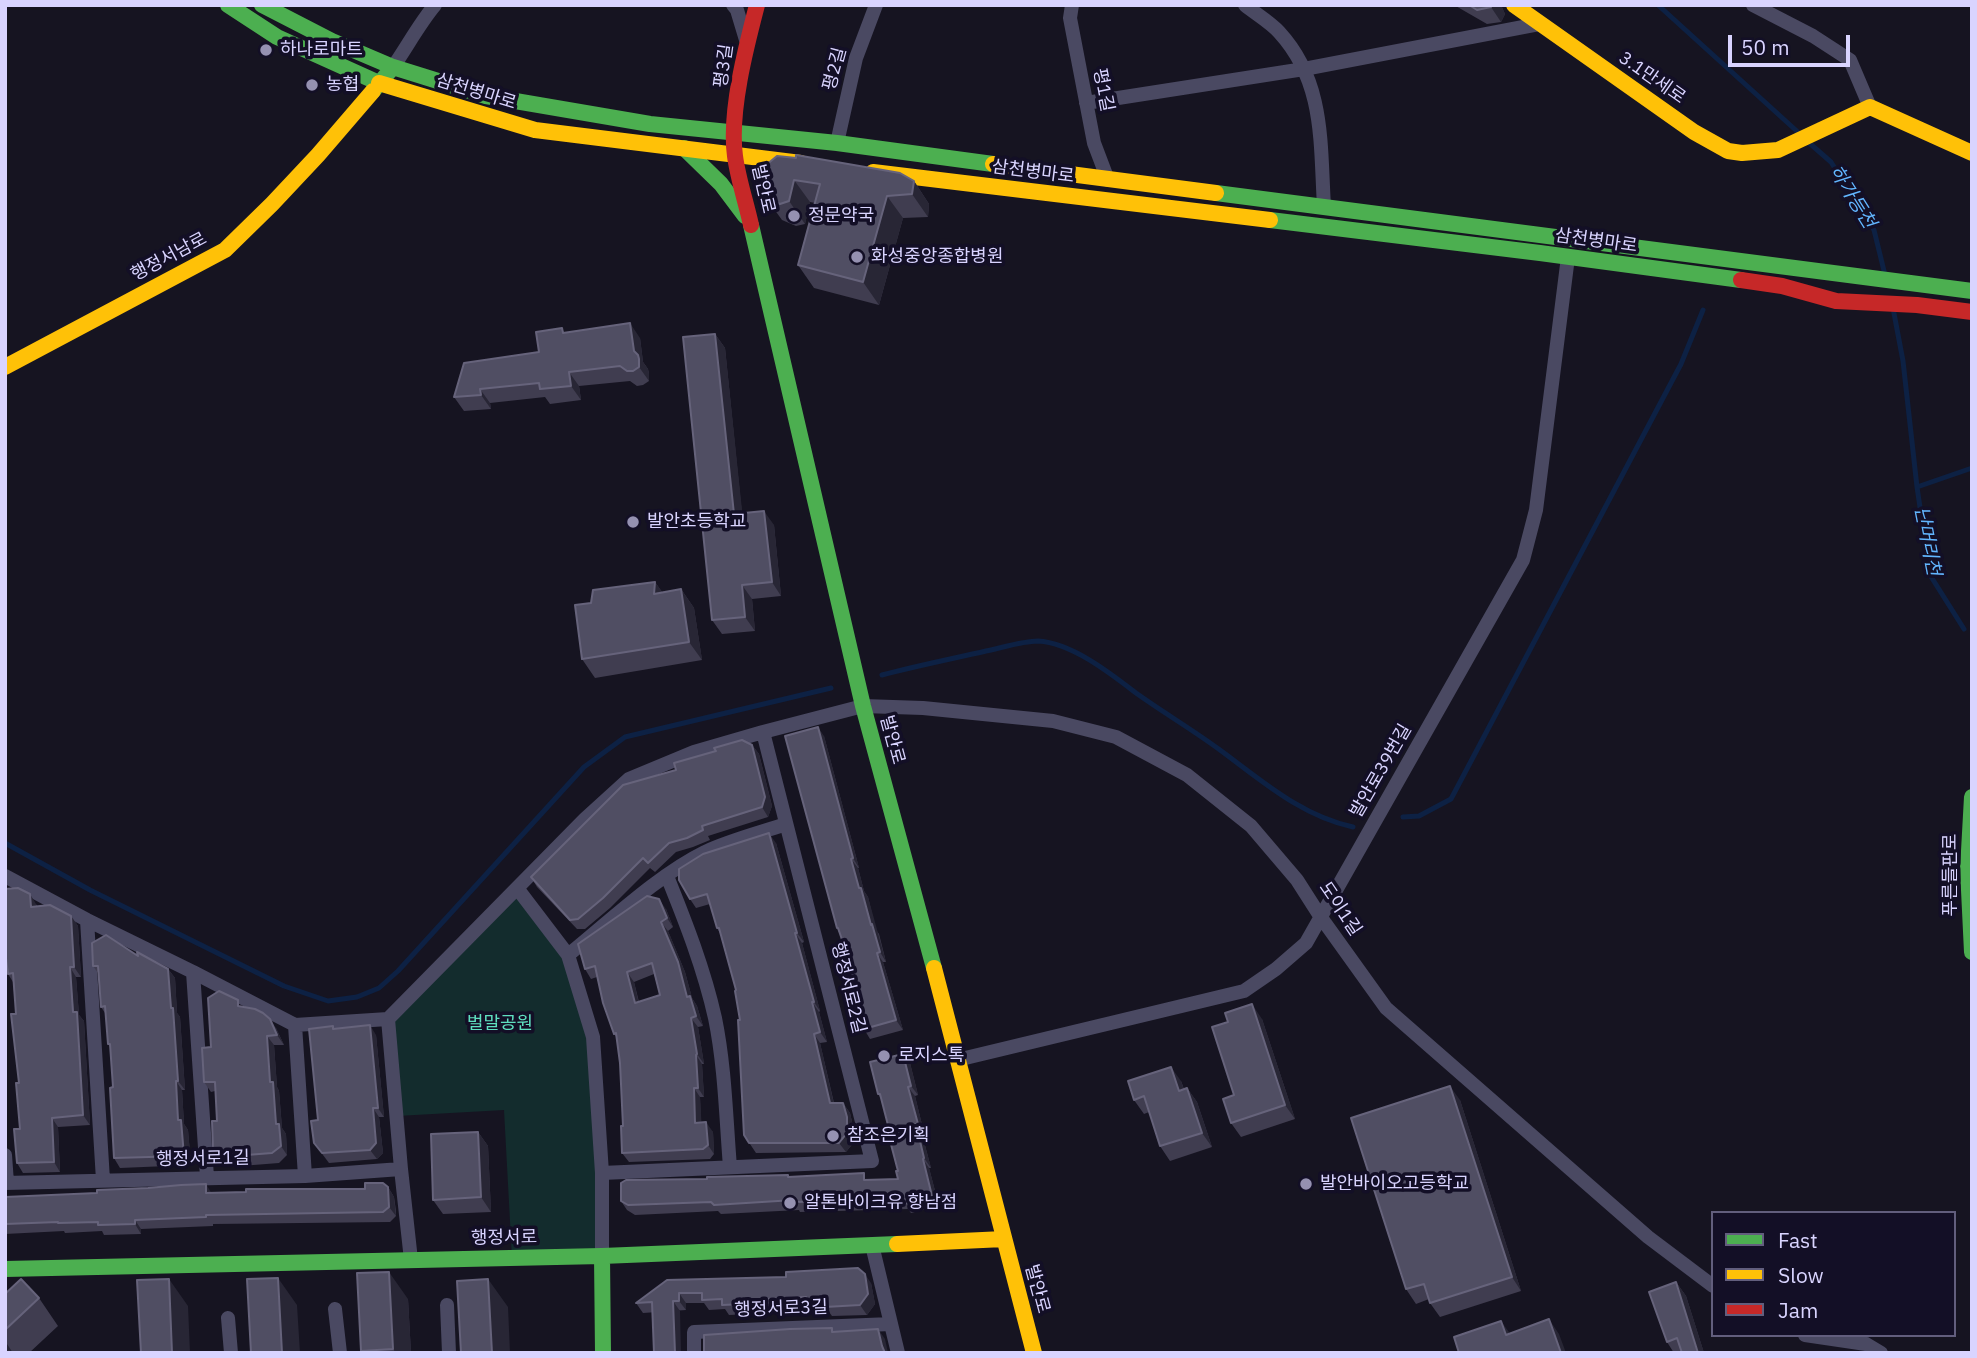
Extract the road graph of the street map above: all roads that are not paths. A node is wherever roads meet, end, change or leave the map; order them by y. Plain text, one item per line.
1 (228, 5) edge
2 (262, 5) edge
3 (435, 5) edge
4 (733, 5) edge
5 (757, 5) edge
6 (876, 5) edge
7 (1072, 5) edge
8 (1245, 5) edge
9 (1514, 5) edge
10 (1753, 5) edge
11 (1538, 24) junction
12 (747, 42) junction
13 (393, 67) junction
14 (1304, 68) junction
15 (379, 83) junction
16 (1086, 103) junction
17 (1870, 107) junction
18 (734, 133) junction
19 (837, 143) junction
20 (684, 148) junction
21 (1972, 153) edge
22 (735, 155) junction
23 (786, 161) junction
24 (813, 164) edge
25 (853, 169) edge
26 (770, 172) edge
27 (1108, 180) junction
28 (756, 190) dead end
29 (1324, 206) junction
30 (748, 207) junction
31 (752, 227) junction
32 (1568, 257) junction
33 (1972, 291) edge
34 (1965, 312) edge
35 (1972, 324) edge
36 (5, 367) edge
37 (863, 706) junction
38 (763, 732) junction
39 (1972, 797) edge
40 (786, 824) junction
41 (5, 876) edge
42 (667, 876) junction
43 (517, 888) junction
44 (1320, 916) junction
45 (87, 920) junction
46 (1972, 952) edge
47 (568, 955) junction
48 (193, 972) junction
49 (388, 1019) junction
50 (295, 1026) junction
51 (957, 1060) junction
52 (5, 1155) edge
53 (730, 1167) junction
54 (401, 1169) junction
55 (602, 1173) junction
56 (305, 1176) junction
57 (207, 1177) junction
58 (103, 1180) junction
59 (6, 1183) edge
60 (1004, 1239) junction
61 (872, 1244) junction
62 (602, 1256) junction
63 (411, 1260) junction
64 (5, 1269) edge
65 (1711, 1284) edge
66 (447, 1305) dead end
67 (335, 1309) dead end
68 (229, 1318) dead end
69 (891, 1324) junction
70 (1819, 1337) edge
71 (231, 1353) edge
72 (340, 1353) edge
73 (449, 1353) edge
74 (603, 1353) edge
75 (694, 1353) edge
76 (898, 1353) edge
77 (1034, 1353) edge
78 (1881, 1353) edge

1 - 15 main road, 삼천병마로
2 - 13 main road, 삼천병마로
3 - 13 street
4 - 12 street
5 - 12 main road, 평3길
6 - 19 street, 평2길
7 - 16 street, 평1길
8 - 14 street
9 - 11 main road, 3.1만세로
10 - 17 street
11 - 14 street
11 - 17 main road, 3.1만세로
12 - 18 main road, 평3길
13 - 15 main road, 행정서남로
13 - 18 main road, 삼천병마로
14 - 16 street
14 - 29 street
15 - 20 main road, 삼천병마로
15 - 36 main road, 행정서남로
16 - 27 street, 평1길
17 - 21 main road
18 - 19 main road, 삼천병마로
18 - 22 main road, 발안로
19 - 27 main road, 삼천병마로
20 - 22 main road, 삼천병마로
20 - 31 main road
22 - 23 main road, 삼천병마로
22 - 30 main road, 발안로
23 - 24 main road, 삼천병마로
23 - 26 main road
25 - 32 main road, 삼천병마로
27 - 29 main road, 삼천병마로
28 - 30 main road
29 - 33 main road, 삼천병마로
30 - 31 main road, 발안로
31 - 37 main road, 발안로
32 - 34 main road, 삼천병마로
32 - 44 street, 발안로39번길
34 - 35 main road
37 - 38 street
37 - 44 street, 도이1길
37 - 51 main road, 발안로
38 - 40 street, 행정서로2길
38 - 43 street
39 - 46 main road, 푸른들판로
40 - 42 street
40 - 53 street, 행정서로2길
41 - 45 street
42 - 47 street
42 - 53 street
43 - 47 street
43 - 49 street
44 - 51 street, 발안로39번길
44 - 65 street, 도이1길
45 - 48 street
45 - 58 street
47 - 55 street
48 - 50 street
48 - 57 street
49 - 50 street
49 - 54 street
50 - 56 street
51 - 60 main road, 발안로
52 - 59 street
53 - 55 street
54 - 56 street, 행정서로1길
54 - 63 street
55 - 62 street
56 - 57 street, 행정서로1길
57 - 58 street, 행정서로1길
58 - 59 street, 행정서로1길
60 - 61 main road, 행정서로
60 - 77 main road, 발안로
61 - 62 main road, 행정서로
61 - 69 street
62 - 63 main road, 행정서로
62 - 74 main road
63 - 64 main road, 행정서로
66 - 73 street
67 - 72 street
68 - 71 street
69 - 75 street, 행정서로3길
69 - 76 street
70 - 78 street

